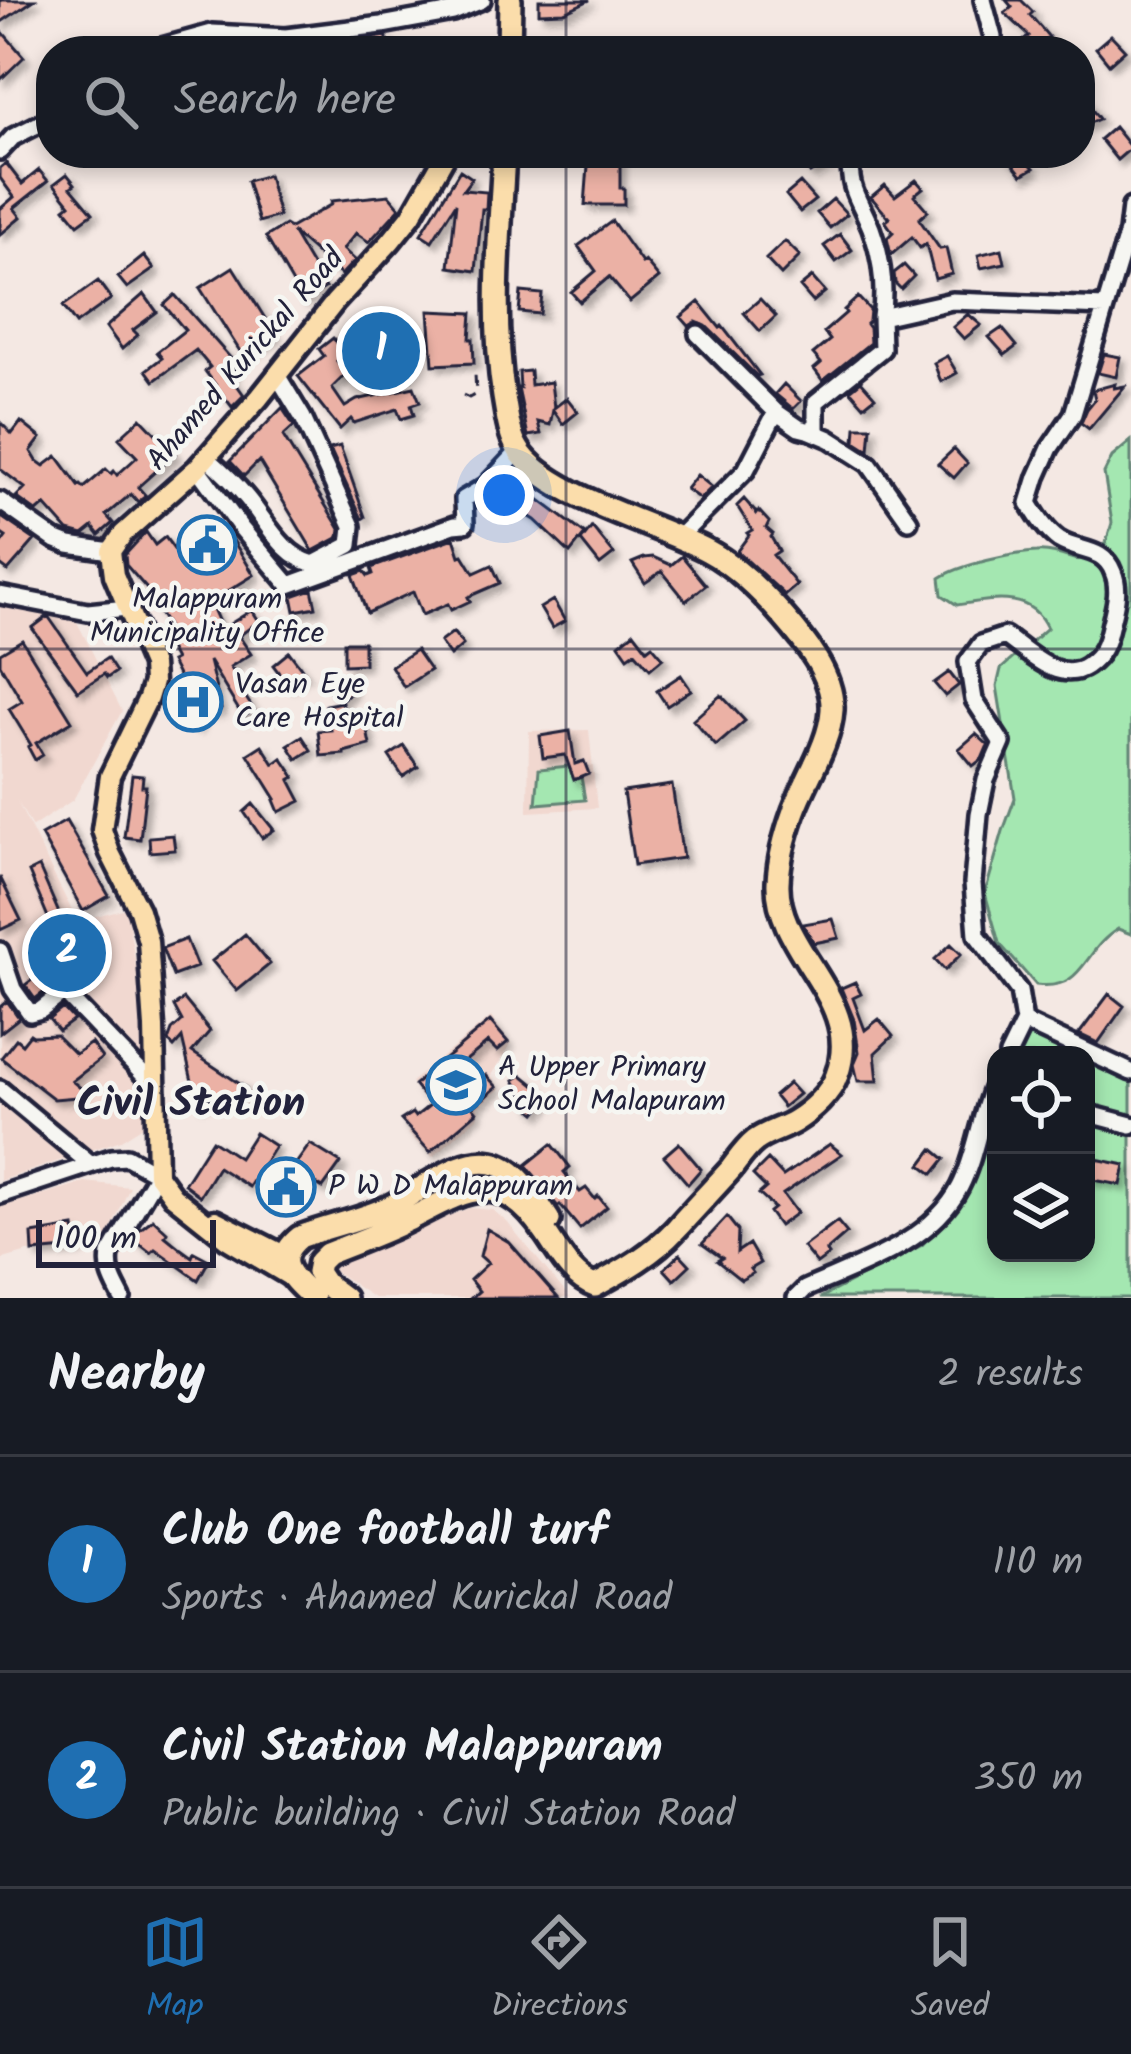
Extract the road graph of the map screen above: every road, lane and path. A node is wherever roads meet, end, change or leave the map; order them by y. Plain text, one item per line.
1 (482, 0) edge
2 (510, 0) edge
3 (983, 0) edge
4 (201, 36) edge
5 (268, 36) edge
6 (295, 36) edge
7 (508, 36) edge
8 (993, 36) edge
9 (36, 126) edge
10 (0, 151) edge
11 (439, 168) edge
12 (503, 168) edge
13 (850, 168) edge
14 (1131, 207) edge
15 (1105, 307) junction
16 (881, 317) junction
17 (698, 334) dead end
18 (498, 362) junction
19 (277, 375) junction
20 (463, 395) dead end
21 (776, 412) junction
22 (811, 431) junction
23 (519, 451) junction
24 (202, 463) junction
25 (0, 501) edge
26 (909, 521) dead end
27 (679, 537) junction
28 (111, 551) junction
29 (0, 595) edge
30 (127, 608) junction
31 (0, 952) edge
32 (1024, 1022) junction
33 (1012, 1046) edge
34 (1131, 1072) edge
35 (155, 1088) junction
36 (0, 1089) edge
37 (987, 1108) edge
38 (1095, 1115) edge
39 (1131, 1125) edge
40 (90, 1163) junction
41 (157, 1174) junction
42 (0, 1195) edge
43 (288, 1267) junction
44 (611, 1276) junction
45 (122, 1298) edge
46 (313, 1298) edge
47 (344, 1298) edge
48 (796, 1298) edge

1 - 6 street
2 - 7 highway
3 - 8 street
4 - 5 street
9 - 10 street
11 - 19 main road, Ahamed Kurickal Road
12 - 18 highway
13 - 16 street
14 - 15 street
15 - 16 street
15 - 32 street
16 - 22 street
17 - 21 street
18 - 20 path
18 - 23 highway
19 - 24 main road, Ahamed Kurickal Road
19 - 24 street
21 - 22 street
21 - 27 street
22 - 26 street
23 - 24 street
23 - 27 highway
24 - 28 main road, Ahamed Kurickal Road
25 - 28 street
27 - 44 highway
28 - 30 main road
29 - 30 street
30 - 35 main road
31 - 35 street
32 - 33 street
32 - 34 street
35 - 41 main road
36 - 40 street
37 - 48 street
38 - 39 street
40 - 41 street
40 - 42 street
41 - 43 main road
41 - 45 street
43 - 44 highway
43 - 46 highway
44 - 47 highway

